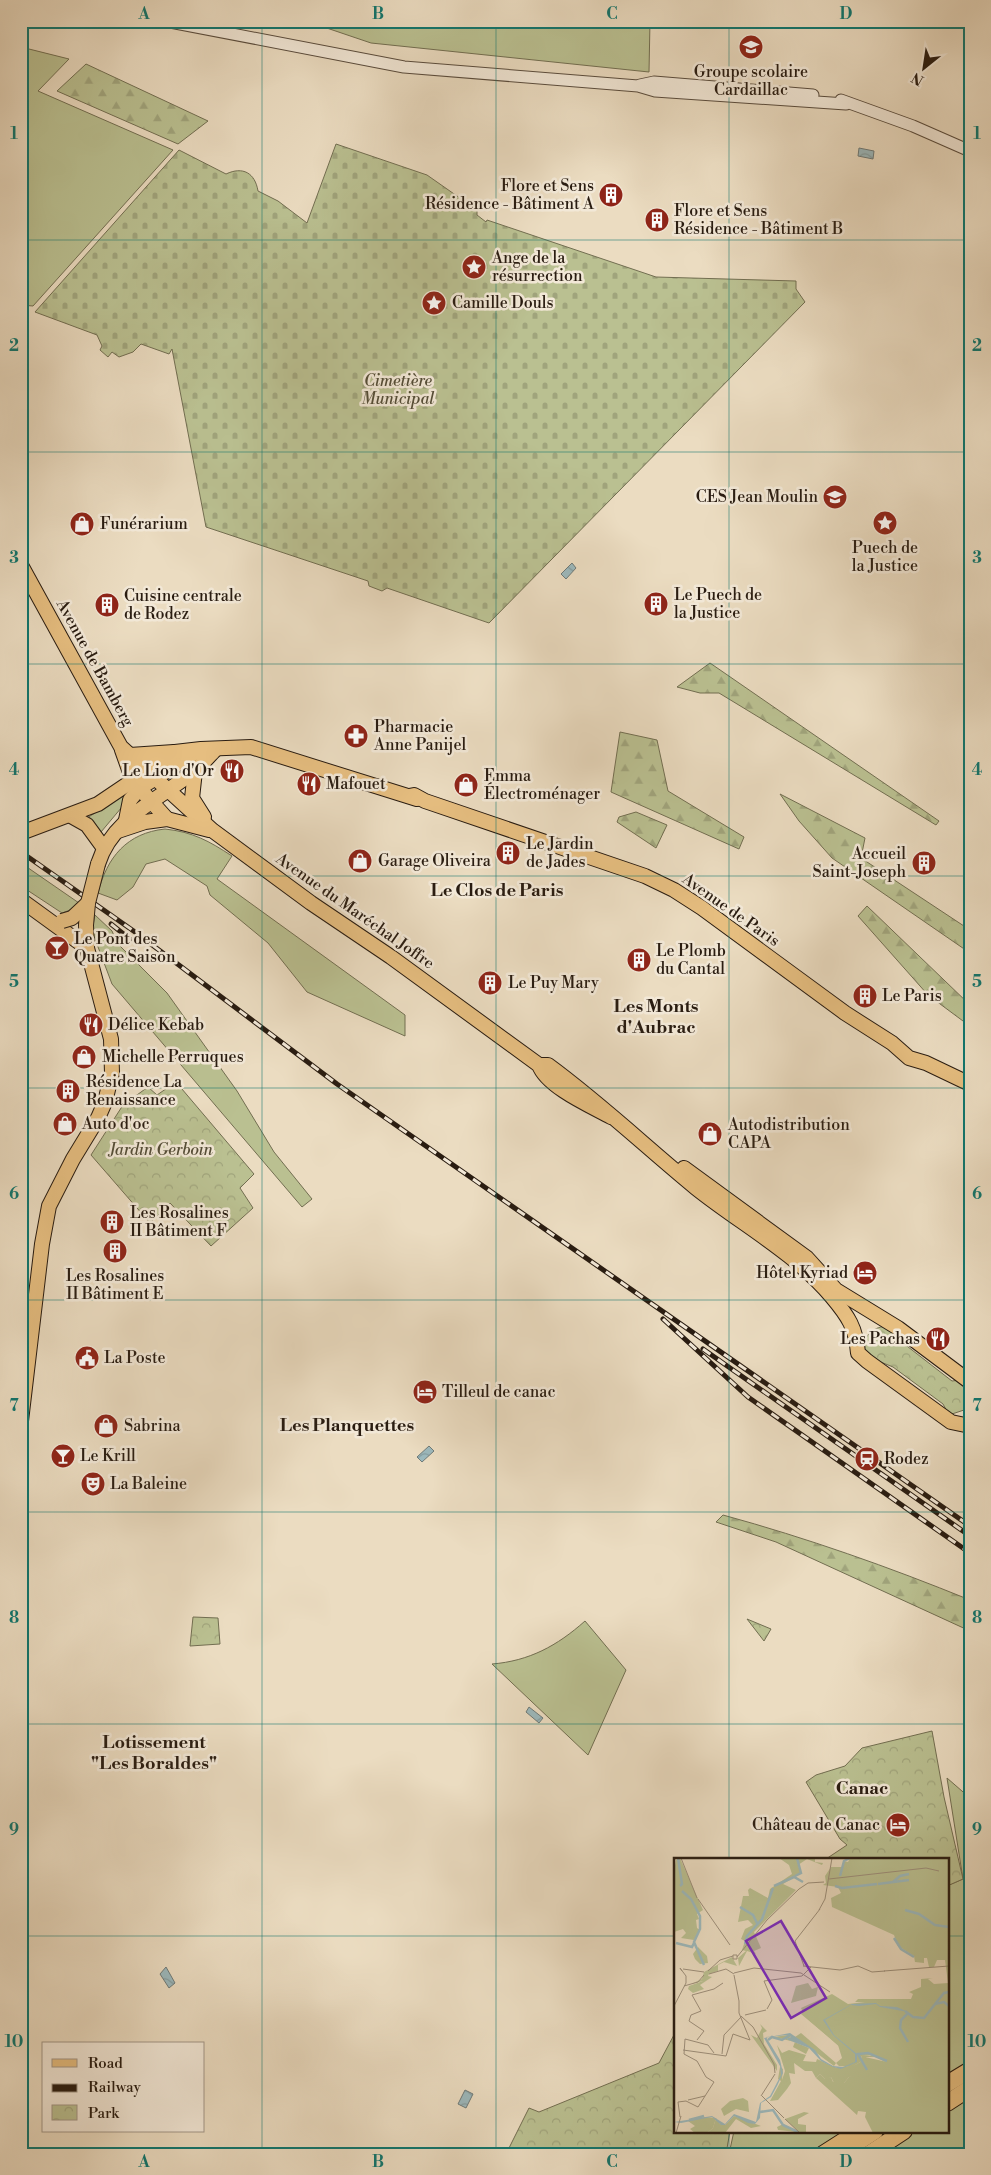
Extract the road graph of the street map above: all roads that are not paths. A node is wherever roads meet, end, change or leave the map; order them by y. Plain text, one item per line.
1 (165, 21) edge
2 (970, 151) edge
3 (21, 565) edge
4 (208, 749) junction
5 (125, 751) junction
6 (175, 752) junction
7 (195, 771) junction
8 (151, 775) junction
9 (136, 785) junction
10 (167, 790) junction
11 (151, 801) junction
12 (71, 816) junction
13 (167, 819) junction
14 (122, 825) junction
15 (212, 830) junction
16 (21, 833) edge
17 (103, 848) junction
18 (21, 900) edge
19 (88, 904) junction
20 (58, 921) junction
21 (87, 948) junction
22 (970, 1084) edge
23 (652, 1148) junction
24 (970, 1382) edge
25 (21, 1421) edge
26 (970, 1426) edge
27 (969, 2070) edge
28 (948, 2078) edge
29 (948, 2083) edge
30 (970, 2088) edge
31 (948, 2102) edge
32 (857, 2132) edge
33 (873, 2132) edge
34 (902, 2132) edge
35 (822, 2154) edge
36 (840, 2154) edge
37 (869, 2154) edge

1 - 2 street
3 - 5 main road, Avenue de Bamberg
4 - 6 main road, Avenue de Paris
4 - 7 main road
4 - 8 main road
4 - 22 main road, Avenue de Paris
5 - 6 main road
5 - 8 main road, Avenue de Bamberg
5 - 9 main road
6 - 8 main road, Avenue de Paris
7 - 10 main road
7 - 15 main road
8 - 9 main road
8 - 10 main road, Avenue du Maréchal Joffre
9 - 11 main road
9 - 12 main road
9 - 14 main road
10 - 11 main road
10 - 15 main road, Avenue du Maréchal Joffre
11 - 13 main road
11 - 14 main road
12 - 16 main road
12 - 17 main road
13 - 14 main road
13 - 15 main road
14 - 17 main road
15 - 23 main road, Avenue du Maréchal Joffre
17 - 19 main road, bridge
18 - 20 main road
19 - 20 main road, bridge
19 - 21 main road, bridge
20 - 21 main road
21 - 25 main road
23 - 24 main road, Avenue du Maréchal Joffre
23 - 26 main road, Avenue du Maréchal Joffre
27 - 28 highway
27 - 29 highway
30 - 31 highway
32 - 35 highway
33 - 36 highway
34 - 37 highway

